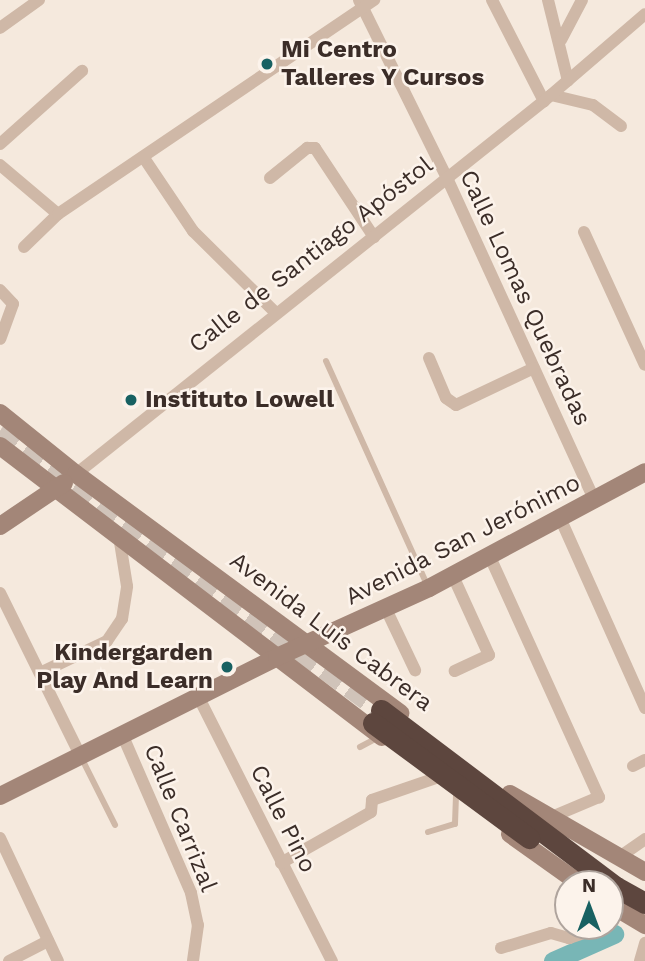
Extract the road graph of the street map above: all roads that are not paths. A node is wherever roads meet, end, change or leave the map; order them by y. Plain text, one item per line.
1 (15, 0) edge
2 (39, 0) edge
3 (374, 0) edge
4 (492, 0) edge
5 (548, 0) edge
6 (582, 0) edge
7 (361, 4) edge
8 (26, 8) junction
9 (645, 14) edge
10 (0, 28) edge
11 (561, 40) junction
12 (82, 71) dead end
13 (568, 81) junction
14 (547, 98) junction
15 (621, 126) dead end
16 (0, 144) edge
17 (144, 158) junction
18 (0, 165) edge
19 (270, 178) dead end
20 (447, 178) junction
21 (58, 214) junction
22 (584, 232) dead end
23 (374, 237) junction
24 (24, 247) dead end
25 (0, 289) edge
26 (276, 313) junction
27 (0, 339) edge
28 (429, 358) dead end
29 (326, 361) dead end
30 (645, 365) edge
31 (534, 368) junction
32 (0, 413) edge
33 (0, 446) edge
34 (645, 472) edge
35 (76, 474) junction
36 (55, 488) junction
37 (595, 502) junction
38 (561, 520) junction
39 (0, 526) edge
40 (119, 536) junction
41 (490, 557) junction
42 (453, 576) junction
43 (429, 589) junction
44 (0, 593) edge
45 (386, 610) junction
46 (277, 621) junction
47 (257, 642) junction
48 (307, 643) junction
49 (277, 657) junction
50 (415, 670) dead end
51 (454, 671) dead end
52 (40, 673) junction
53 (353, 678) junction
54 (198, 696) junction
55 (335, 702) junction
56 (645, 708) edge
57 (378, 723) junction
58 (122, 734) junction
59 (360, 747) dead end
60 (80, 755) junction
61 (436, 778) junction
62 (456, 793) junction
63 (0, 796) edge
64 (547, 819) junction
65 (115, 825) dead end
66 (428, 832) dead end
67 (0, 838) edge
68 (645, 839) edge
69 (584, 862) junction
70 (281, 863) junction
71 (561, 870) edge
72 (574, 870) edge
73 (601, 870) edge
74 (607, 870) edge
75 (621, 870) edge
76 (645, 872) edge
77 (624, 876) edge
78 (624, 880) edge
79 (645, 887) edge
80 (624, 888) edge
81 (624, 907) edge
82 (642, 911) edge
83 (624, 918) edge
84 (554, 934) edge
85 (48, 941) junction
86 (645, 943) edge
87 (501, 948) dead end
88 (9, 961) edge
89 (58, 961) edge
90 (192, 961) edge
91 (332, 961) edge
92 (640, 961) edge

1 - 8 street
2 - 8 street
3 - 7 street
4 - 14 street
5 - 11 street
6 - 11 street
7 - 17 street
7 - 20 street, Calle Lomas Quebradas
8 - 10 street
9 - 13 street, Calle de Santiago Apóstol
11 - 13 street
12 - 16 street
13 - 14 street, Calle de Santiago Apóstol
14 - 15 street
14 - 20 street, Calle de Santiago Apóstol
17 - 21 street
17 - 26 street
18 - 21 street
19 - 23 street
20 - 23 street, Calle de Santiago Apóstol
20 - 31 street, Calle Lomas Quebradas
21 - 24 street
22 - 30 street
23 - 26 street, Calle de Santiago Apóstol
25 - 27 street
26 - 35 street, Calle de Santiago Apóstol
28 - 31 street
29 - 43 lane
31 - 37 street, Calle Lomas Quebradas
32 - 35 main road, Avenida Luis Cabrera
33 - 36 main road
34 - 37 main road, Avenida San Jerónimo
35 - 36 main road, Calle de Santiago Apóstol
35 - 46 main road, Avenida Luis Cabrera
36 - 39 main road, Calle de Santiago Apóstol
36 - 40 main road
37 - 38 main road, Avenida San Jerónimo
38 - 41 main road, Avenida San Jerónimo
38 - 56 street
40 - 47 main road
40 - 52 street
41 - 42 main road, Avenida San Jerónimo
41 - 64 street
42 - 43 main road, Avenida San Jerónimo
42 - 51 street
43 - 45 main road, Avenida San Jerónimo
44 - 52 street
45 - 48 main road, Avenida San Jerónimo
45 - 50 street
46 - 47 main road
46 - 48 main road, Avenida Luis Cabrera
47 - 49 main road
48 - 49 main road, Avenida San Jerónimo
48 - 53 main road, Avenida Luis Cabrera
49 - 54 main road, Avenida San Jerónimo
49 - 55 main road
52 - 60 street
53 - 55 main road
53 - 64 main road, Avenida Luis Cabrera
54 - 58 main road, Avenida San Jerónimo
54 - 70 street, Calle Pino
55 - 57 main road
57 - 59 lane
57 - 61 main road
57 - 69 highway
57 - 72 highway
58 - 60 main road, Avenida San Jerónimo
58 - 90 street, Calle Carrizal
60 - 63 main road, Avenida San Jerónimo
60 - 65 lane
61 - 62 main road
61 - 70 street
62 - 66 lane
62 - 71 main road
64 - 74 main road, Avenida Luis Cabrera
67 - 85 street
68 - 75 street
69 - 73 highway
69 - 82 highway
70 - 91 street, Calle Pino
76 - 77 main road, Avenida Luis Cabrera
78 - 79 highway
80 - 82 highway
81 - 82 main road
82 - 83 street
84 - 87 street
85 - 88 street
85 - 89 street
86 - 92 street

